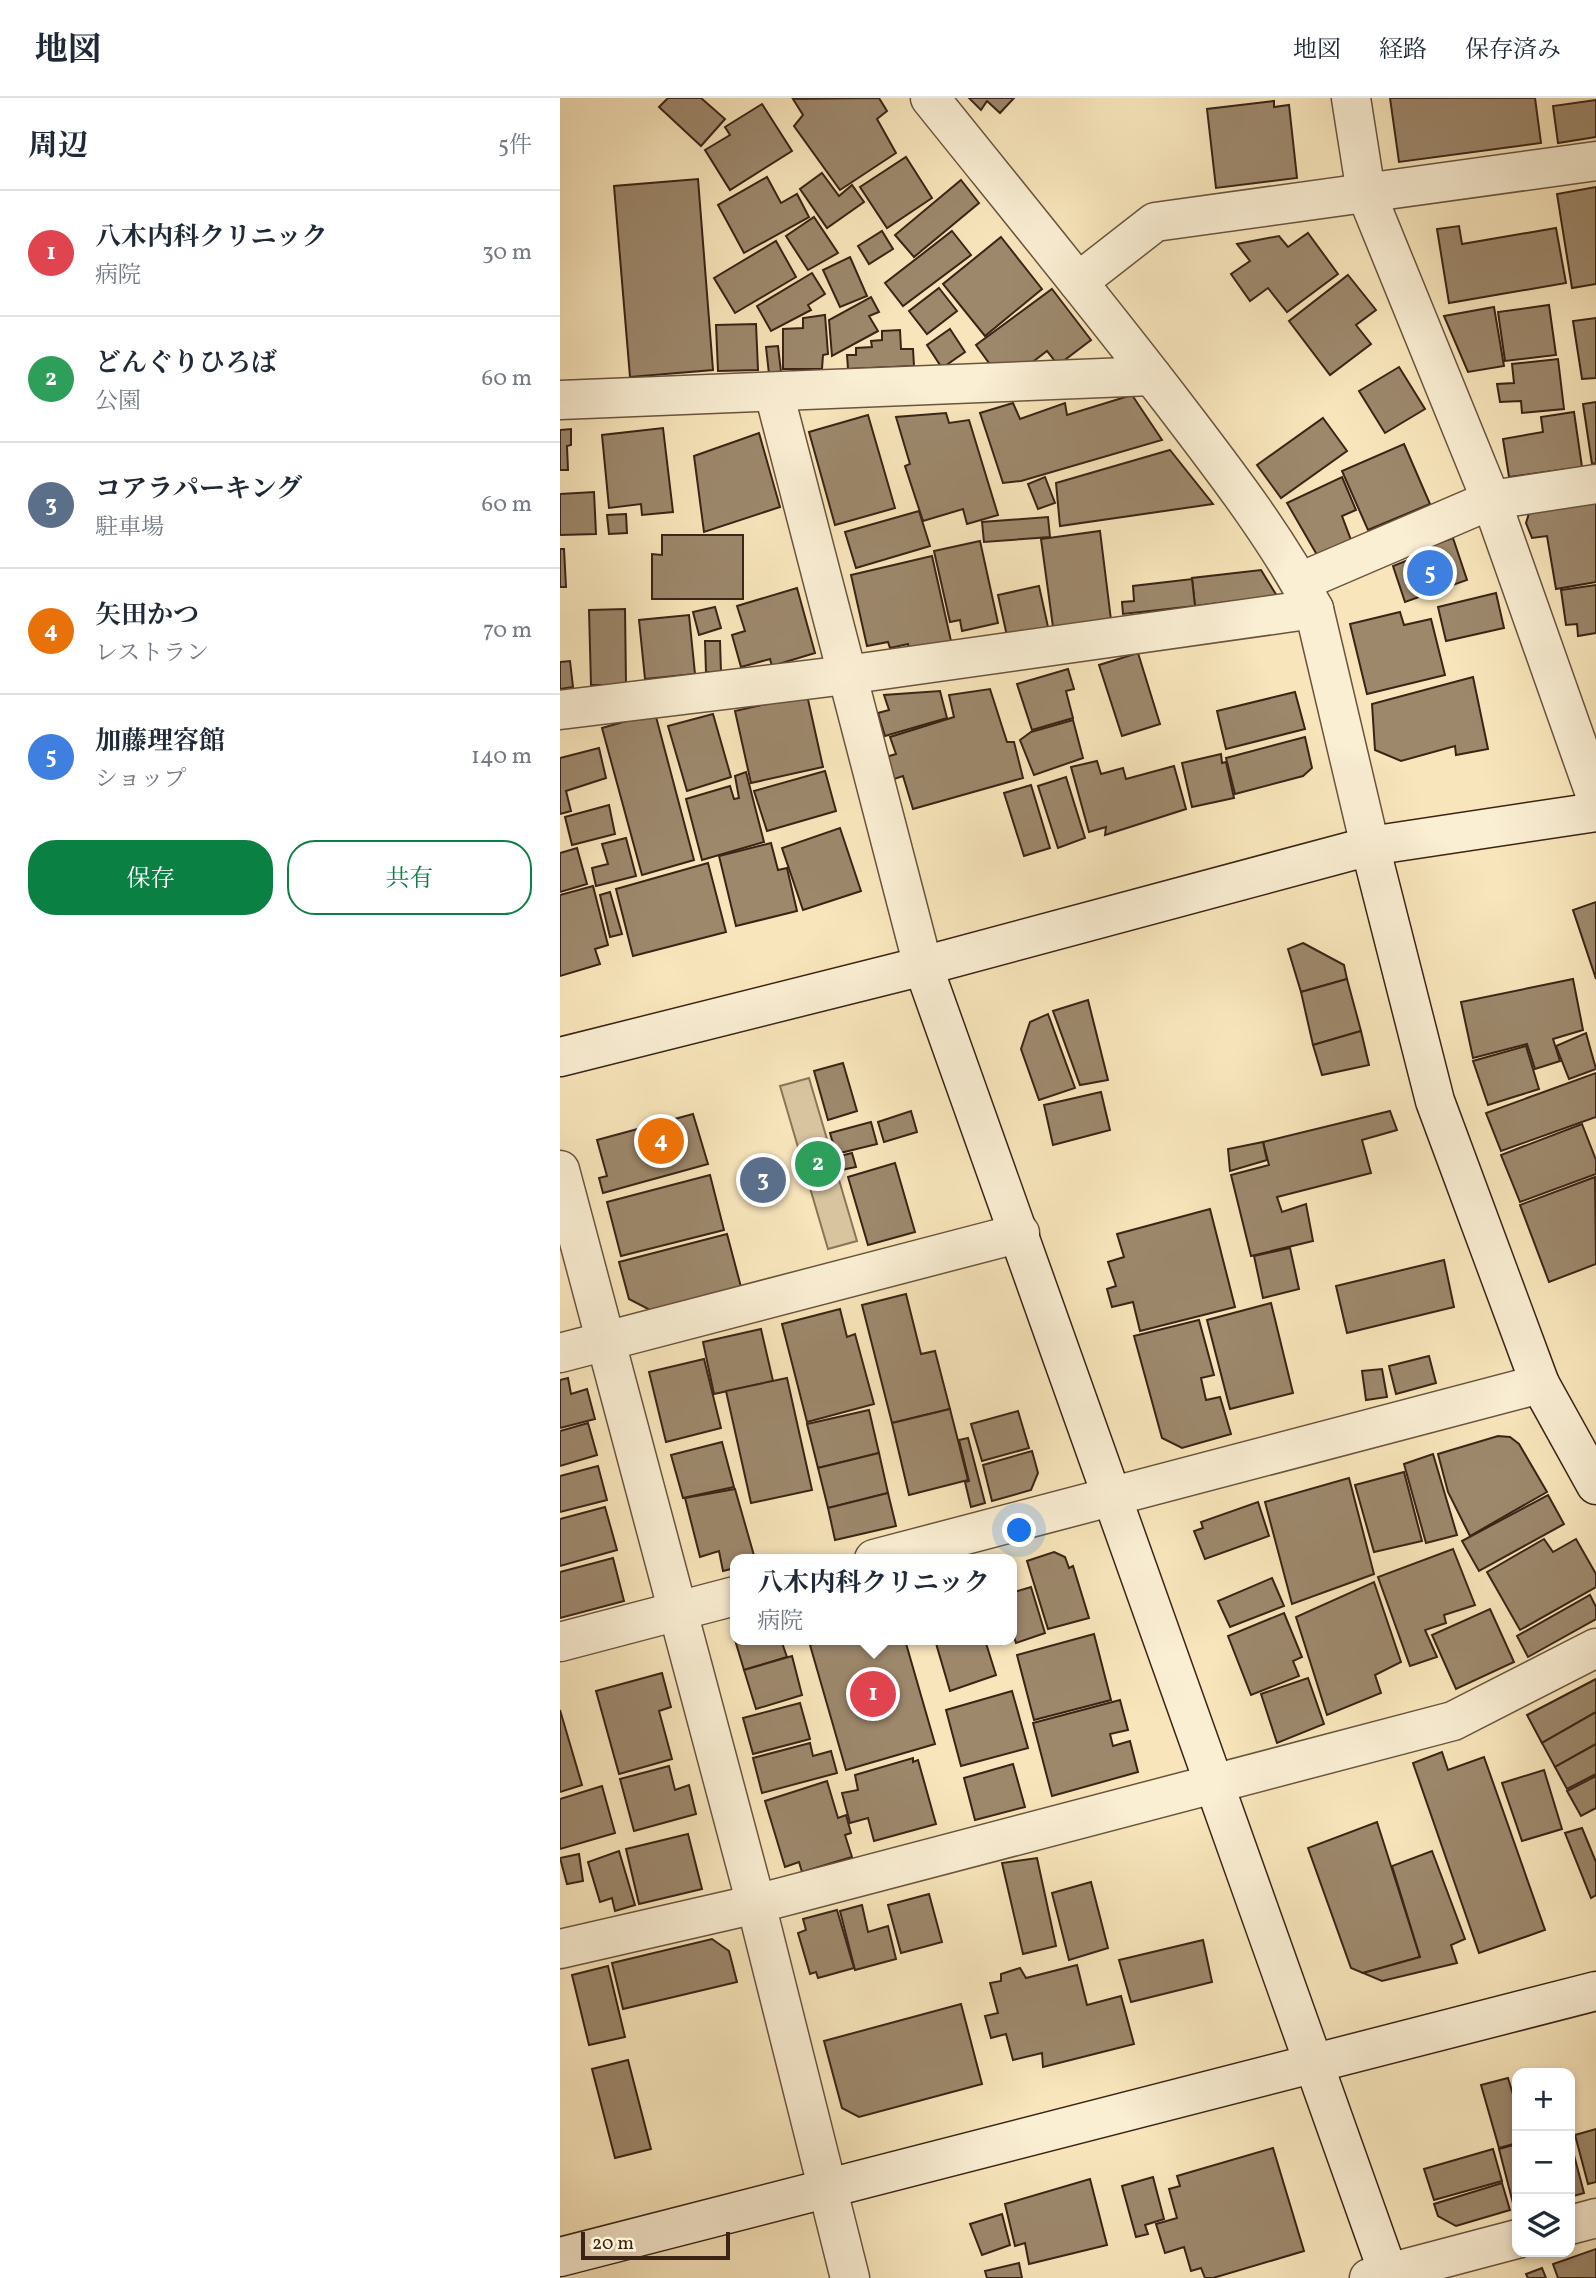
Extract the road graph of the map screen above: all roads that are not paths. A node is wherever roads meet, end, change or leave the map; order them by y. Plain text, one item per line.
1 (930, 98) edge
2 (1352, 98) edge
3 (1596, 161) edge
4 (1366, 193) junction
5 (1077, 282) junction
6 (1152, 376) junction
7 (774, 393) junction
8 (560, 400) edge
9 (1596, 484) edge
10 (1491, 500) junction
11 (1307, 596) junction
12 (846, 675) junction
13 (560, 710) edge
14 (1596, 797) edge
15 (1596, 813) edge
16 (1370, 846) junction
17 (923, 966) junction
18 (560, 1057) edge
19 (560, 1170) edge
20 (1020, 1233) junction
21 (605, 1342) junction
22 (560, 1353) edge
23 (1540, 1384) junction
24 (1596, 1485) edge
25 (1110, 1497) junction
26 (893, 1554) edge
27 (730, 1597) edge
28 (677, 1612) junction
29 (560, 1642) edge
30 (1596, 1648) edge
31 (1211, 1783) junction
32 (756, 1904) junction
33 (560, 1949) edge
34 (1596, 1991) edge
35 (1315, 2061) junction
36 (827, 2189) junction
37 (1596, 2218) edge
38 (1575, 2224) edge
39 (1512, 2240) edge
40 (560, 2257) edge
41 (1382, 2276) edge
42 (850, 2278) edge

1 - 5 street
2 - 4 street
3 - 4 street
4 - 5 street
4 - 10 street
5 - 6 street
6 - 7 street
6 - 11 street
7 - 8 street
7 - 12 street
9 - 10 street
10 - 11 street
10 - 14 street
11 - 12 street
11 - 16 street
12 - 13 street
12 - 17 street
15 - 16 street
16 - 17 street
16 - 23 street
17 - 18 street
17 - 20 street
19 - 21 street
20 - 21 street
20 - 25 street
21 - 22 street
21 - 28 street
23 - 24 street
23 - 25 street
25 - 26 street
25 - 31 street
27 - 28 street
28 - 29 street
28 - 32 street
30 - 31 street
31 - 32 street
31 - 35 street
32 - 33 street
32 - 36 street
34 - 35 street
35 - 36 street
35 - 41 street
36 - 40 street
36 - 42 street
37 - 38 street
39 - 41 street

